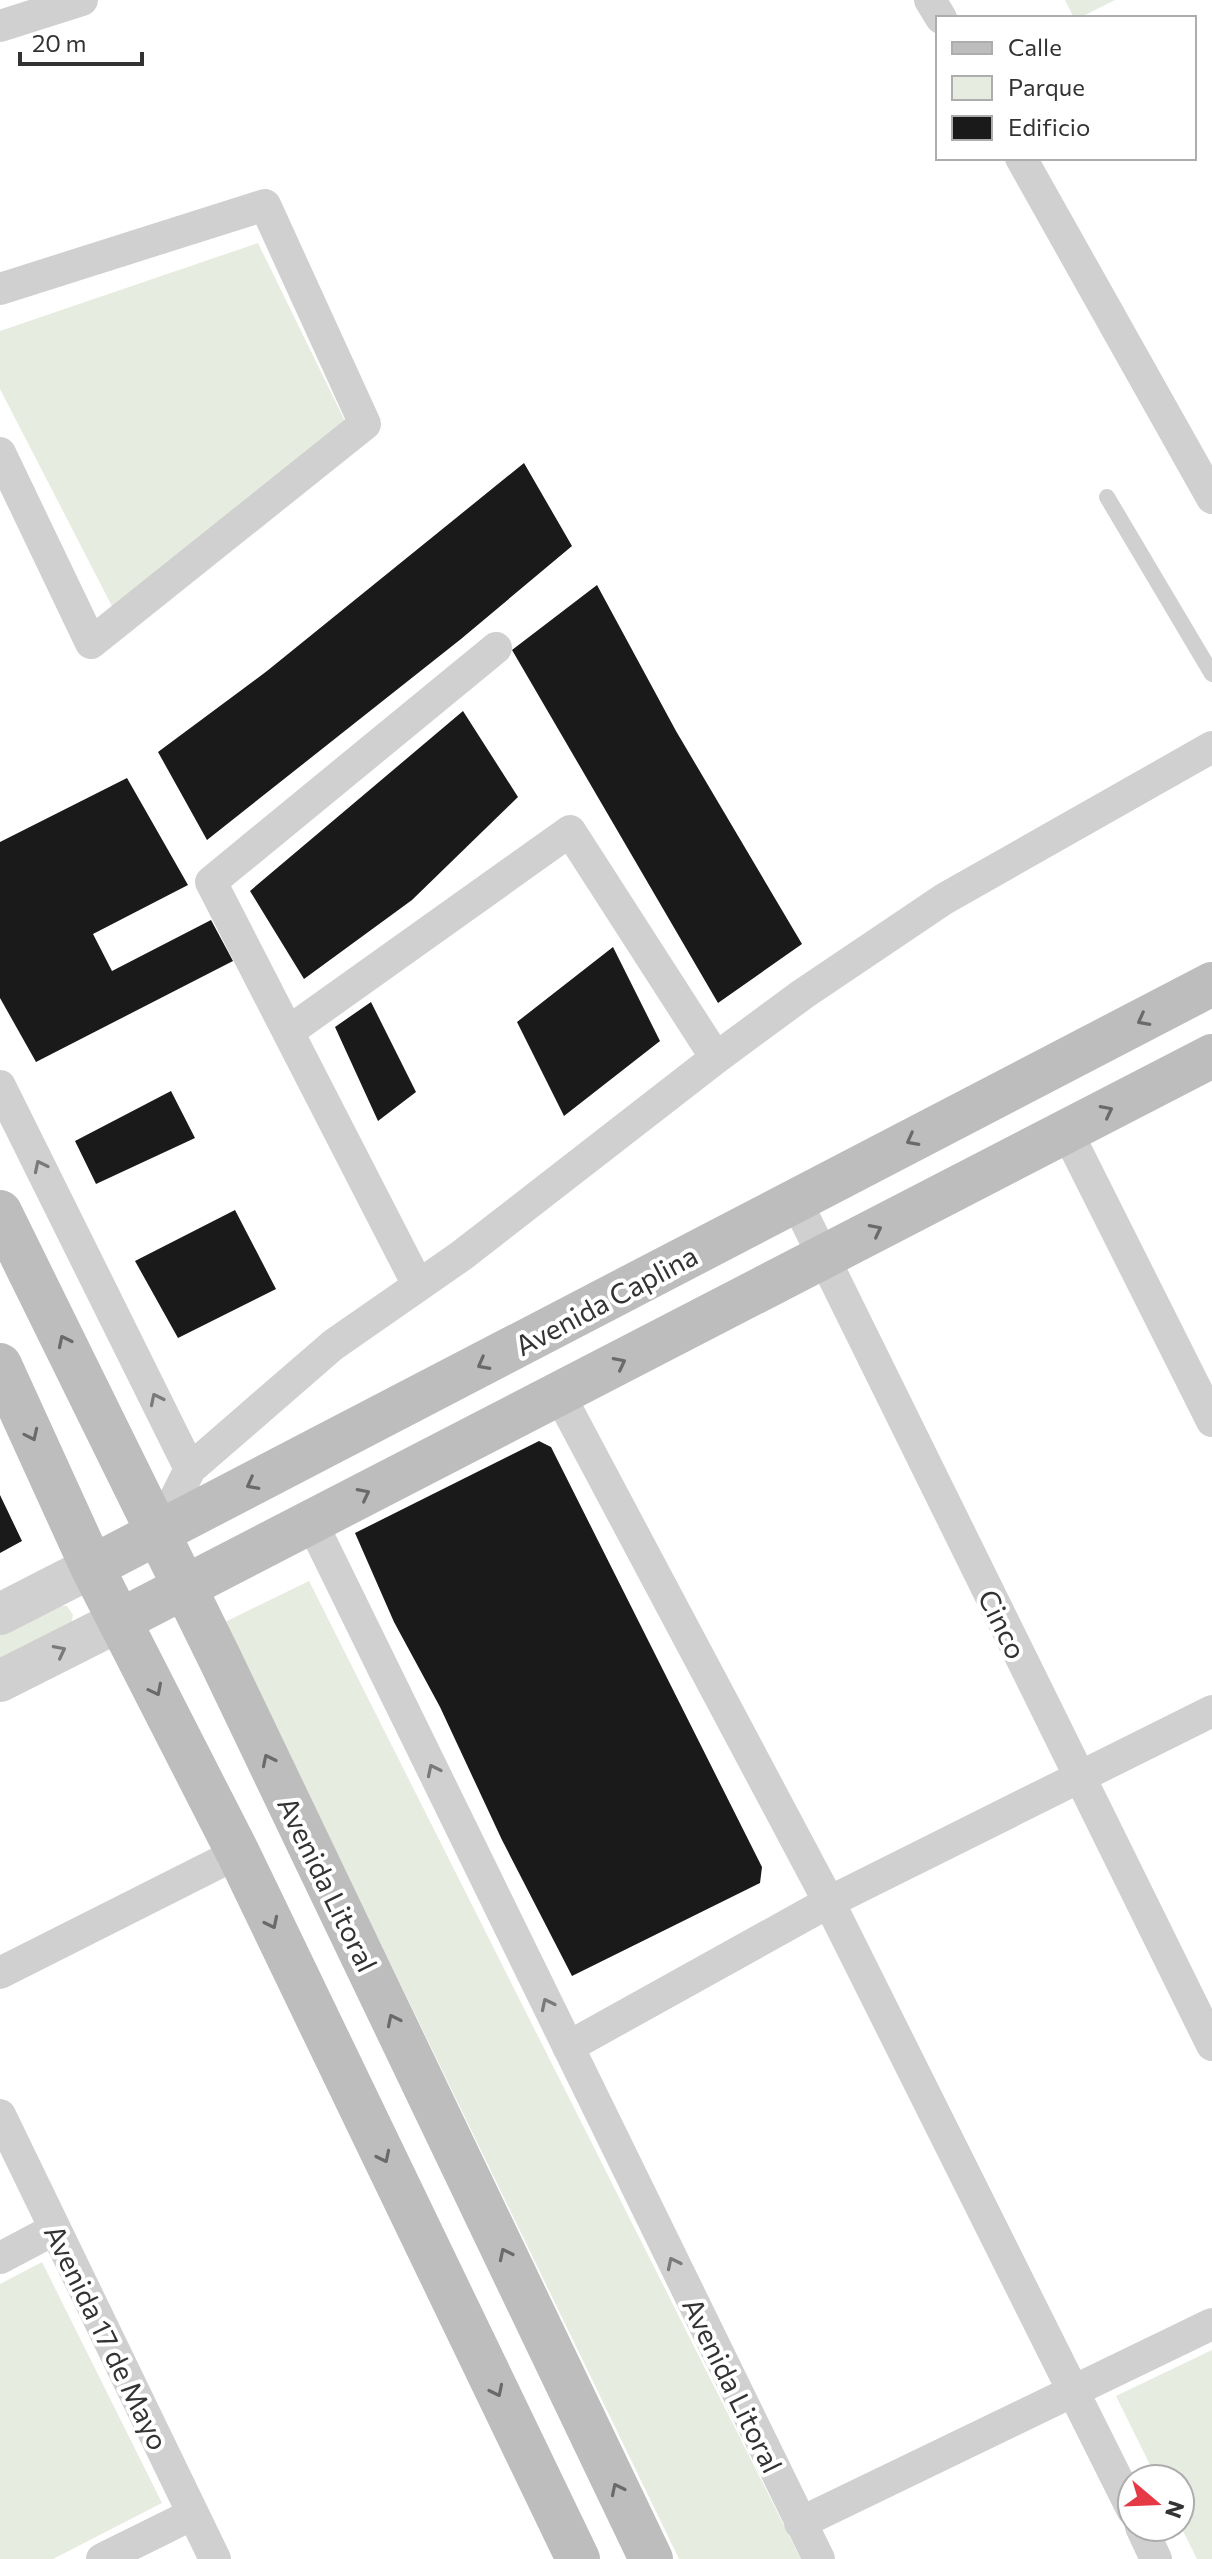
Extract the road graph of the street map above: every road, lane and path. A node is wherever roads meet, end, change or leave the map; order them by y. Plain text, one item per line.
1 (82, 0) edge
2 (0, 26) edge
3 (1022, 160) edge
4 (0, 289) edge
5 (0, 453) edge
6 (1107, 497) dead end
7 (1212, 498) edge
8 (496, 648) dead end
9 (1212, 674) edge
10 (1212, 747) edge
11 (1212, 984) edge
12 (288, 1032) junction
13 (1212, 1056) edge
14 (716, 1058) junction
15 (0, 1086) edge
16 (1067, 1132) junction
17 (796, 1201) junction
18 (0, 1212) edge
19 (825, 1257) junction
20 (418, 1285) junction
21 (0, 1365) edge
22 (559, 1394) junction
23 (1212, 1421) edge
24 (190, 1469) junction
25 (311, 1521) junction
26 (158, 1533) junction
27 (92, 1567) junction
28 (185, 1587) junction
29 (0, 1614) edge
30 (121, 1620) junction
31 (0, 1681) edge
32 (1212, 1711) edge
33 (1079, 1780) junction
34 (238, 1853) junction
35 (829, 1902) junction
36 (0, 1973) edge
37 (1212, 2045) edge
38 (568, 2047) junction
39 (0, 2115) edge
40 (55, 2229) junction
41 (0, 2258) edge
42 (1212, 2324) edge
43 (1074, 2389) junction
44 (1116, 2476) edge
45 (193, 2514) junction
46 (800, 2523) junction
47 (102, 2559) edge
48 (215, 2559) edge
49 (578, 2559) edge
50 (651, 2559) edge
51 (819, 2559) edge

1 - 2 street
3 - 7 street
4 - 5 street
6 - 9 lane
8 - 12 street
10 - 14 street
11 -> 17 main road, Avenida Caplina
12 - 14 street
12 - 20 street
16 -> 13 main road
14 - 20 street
24 -> 15 street
19 -> 16 main road
16 - 23 street
17 - 19 street, Cinco
17 -> 26 main road, Avenida Caplina
26 -> 18 main road, Avenida Litoral
22 -> 19 main road
19 - 33 street, Cinco
20 - 24 street
21 -> 27 main road
25 -> 22 main road
22 - 35 street
24 - 26 street
25 - 28 main road
38 -> 25 street, Avenida Litoral
26 - 27 main road, Avenida Caplina
26 - 28 main road, Avenida Litoral
27 - 29 street, Avenida Caplina
27 - 30 main road
28 - 30 main road
50 -> 28 main road, Avenida Litoral
31 -> 30 street
30 -> 34 main road
32 - 33 street
33 - 35 street
33 - 37 street, Cinco
34 - 36 street
34 -> 49 main road
35 - 38 street
35 - 43 street
46 -> 38 street, Avenida Litoral
39 - 40 street, Avenida 17 de Mayo
40 - 41 street
40 - 45 street, Avenida 17 de Mayo
42 - 43 street
43 - 44 street
43 - 46 street
45 - 47 street
45 - 48 street, Avenida 17 de Mayo
46 - 51 street, Avenida Litoral

